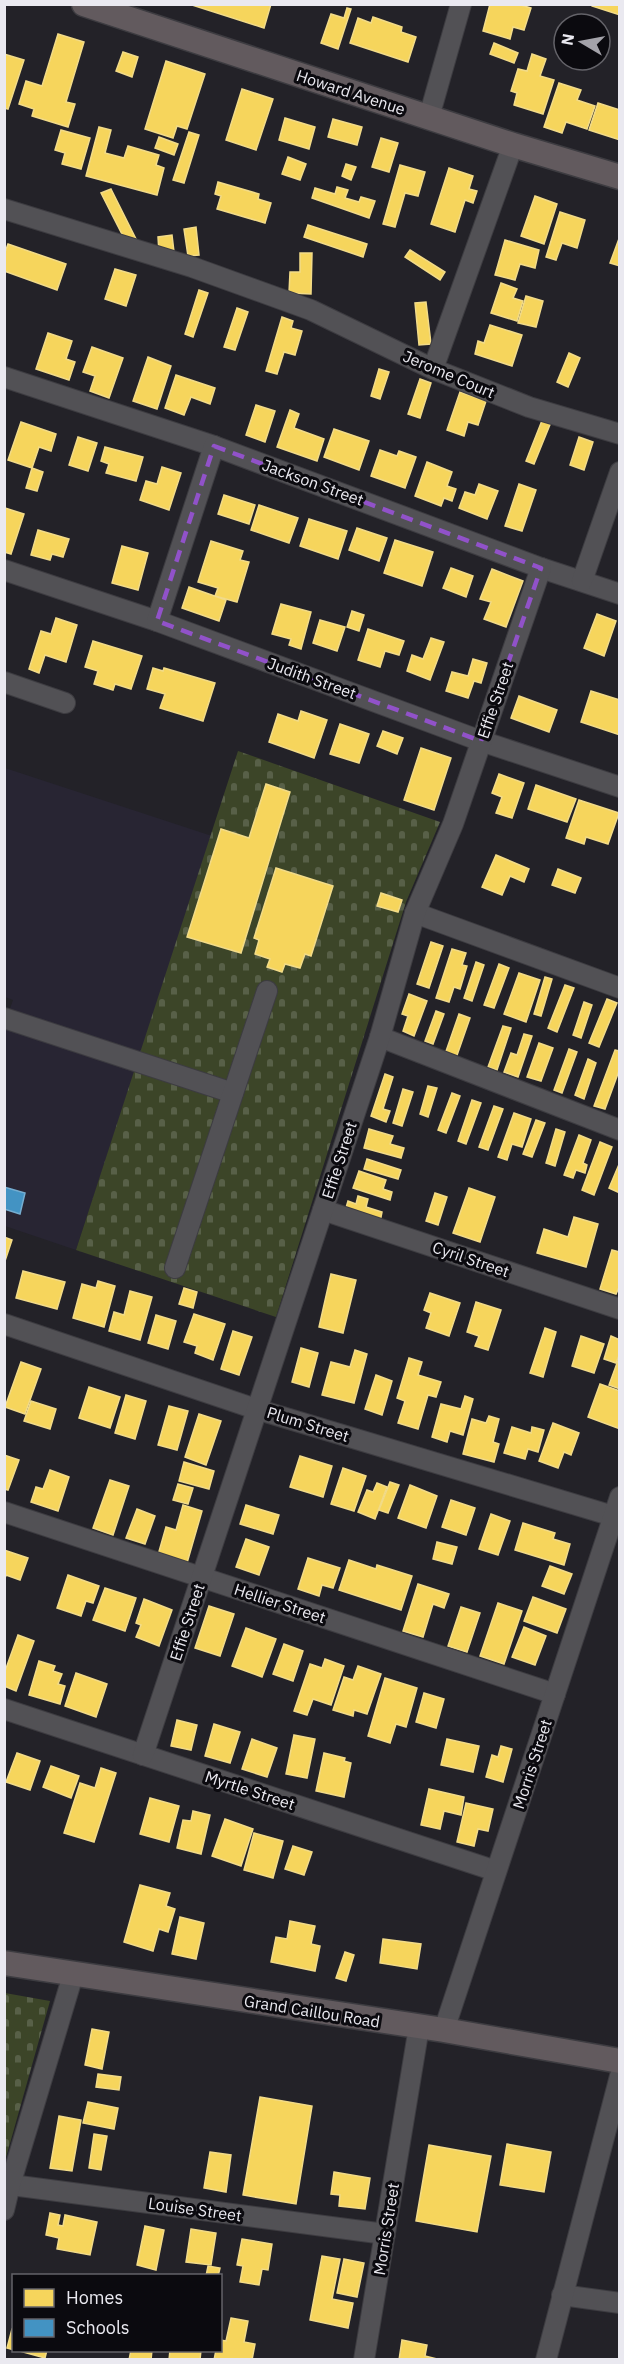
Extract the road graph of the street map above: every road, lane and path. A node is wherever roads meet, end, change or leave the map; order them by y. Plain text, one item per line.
1 (84, 4) edge
2 (461, 4) edge
3 (429, 117) junction
4 (513, 144) junction
5 (620, 177) edge
6 (4, 209) edge
7 (433, 369) junction
8 (4, 377) edge
9 (620, 434) edge
10 (214, 446) junction
11 (620, 472) edge
12 (541, 568) junction
13 (4, 570) edge
14 (582, 581) junction
15 (620, 594) edge
16 (157, 621) junction
17 (4, 682) edge
18 (65, 704) dead end
19 (481, 741) junction
20 (620, 787) edge
21 (415, 913) junction
22 (620, 988) edge
23 (267, 991) dead end
24 (4, 1018) edge
25 (380, 1037) junction
26 (233, 1093) junction
27 (620, 1130) edge
28 (323, 1210) junction
29 (176, 1268) dead end
30 (620, 1309) edge
31 (4, 1324) edge
32 (256, 1409) junction
33 (616, 1506) edge
34 (4, 1512) edge
35 (202, 1577) junction
36 (555, 1694) junction
37 (4, 1709) edge
38 (143, 1755) junction
39 (496, 1871) junction
40 (4, 1963) edge
41 (73, 1975) junction
42 (420, 2027) junction
43 (444, 2030) junction
44 (620, 2061) edge
45 (620, 2076) edge
46 (7, 2184) edge
47 (4, 2210) edge
48 (385, 2234) junction
49 (562, 2295) junction
50 (620, 2303) edge
51 (364, 2360) edge
52 (546, 2360) edge

1 - 3 main road, Howard Avenue
2 - 3 street
3 - 4 main road, Howard Avenue
4 - 5 main road, Howard Avenue
4 - 7 street
6 - 7 street, Jerome Court
7 - 9 street, Jerome Court
8 - 10 street, Jackson Street
10 - 12 street, Jackson Street
10 - 16 street
11 - 14 street
12 - 14 street, Jackson Street
12 - 19 street, Effie Street
13 - 16 street, Judith Street
14 - 15 street, Jackson Street
16 - 19 street, Judith Street
17 - 18 street
19 - 20 street, Judith Street
19 - 21 street, Effie Street
21 - 22 street
21 - 25 street, Effie Street
23 - 26 street
24 - 26 street
25 - 27 street
25 - 28 street, Effie Street
26 - 29 street
28 - 30 street, Cyril Street
28 - 32 street, Effie Street
31 - 32 street, Plum Street
32 - 33 street, Plum Street
32 - 35 street, Effie Street
33 - 36 street, Morris Street
34 - 35 street, Hellier Street
35 - 36 street, Hellier Street
35 - 38 street, Effie Street
36 - 39 street, Morris Street
37 - 38 street, Myrtle Street
38 - 39 street, Myrtle Street
39 - 43 street, Morris Street
40 - 41 main road, Grand Caillou Road
41 - 42 main road, Grand Caillou Road
41 - 46 street
42 - 43 main road, Grand Caillou Road
42 - 48 street, Morris Street
43 - 44 main road, Grand Caillou Road
45 - 49 street
46 - 47 street
46 - 48 street, Louise Street
48 - 51 street, Morris Street
49 - 50 street
49 - 52 street

